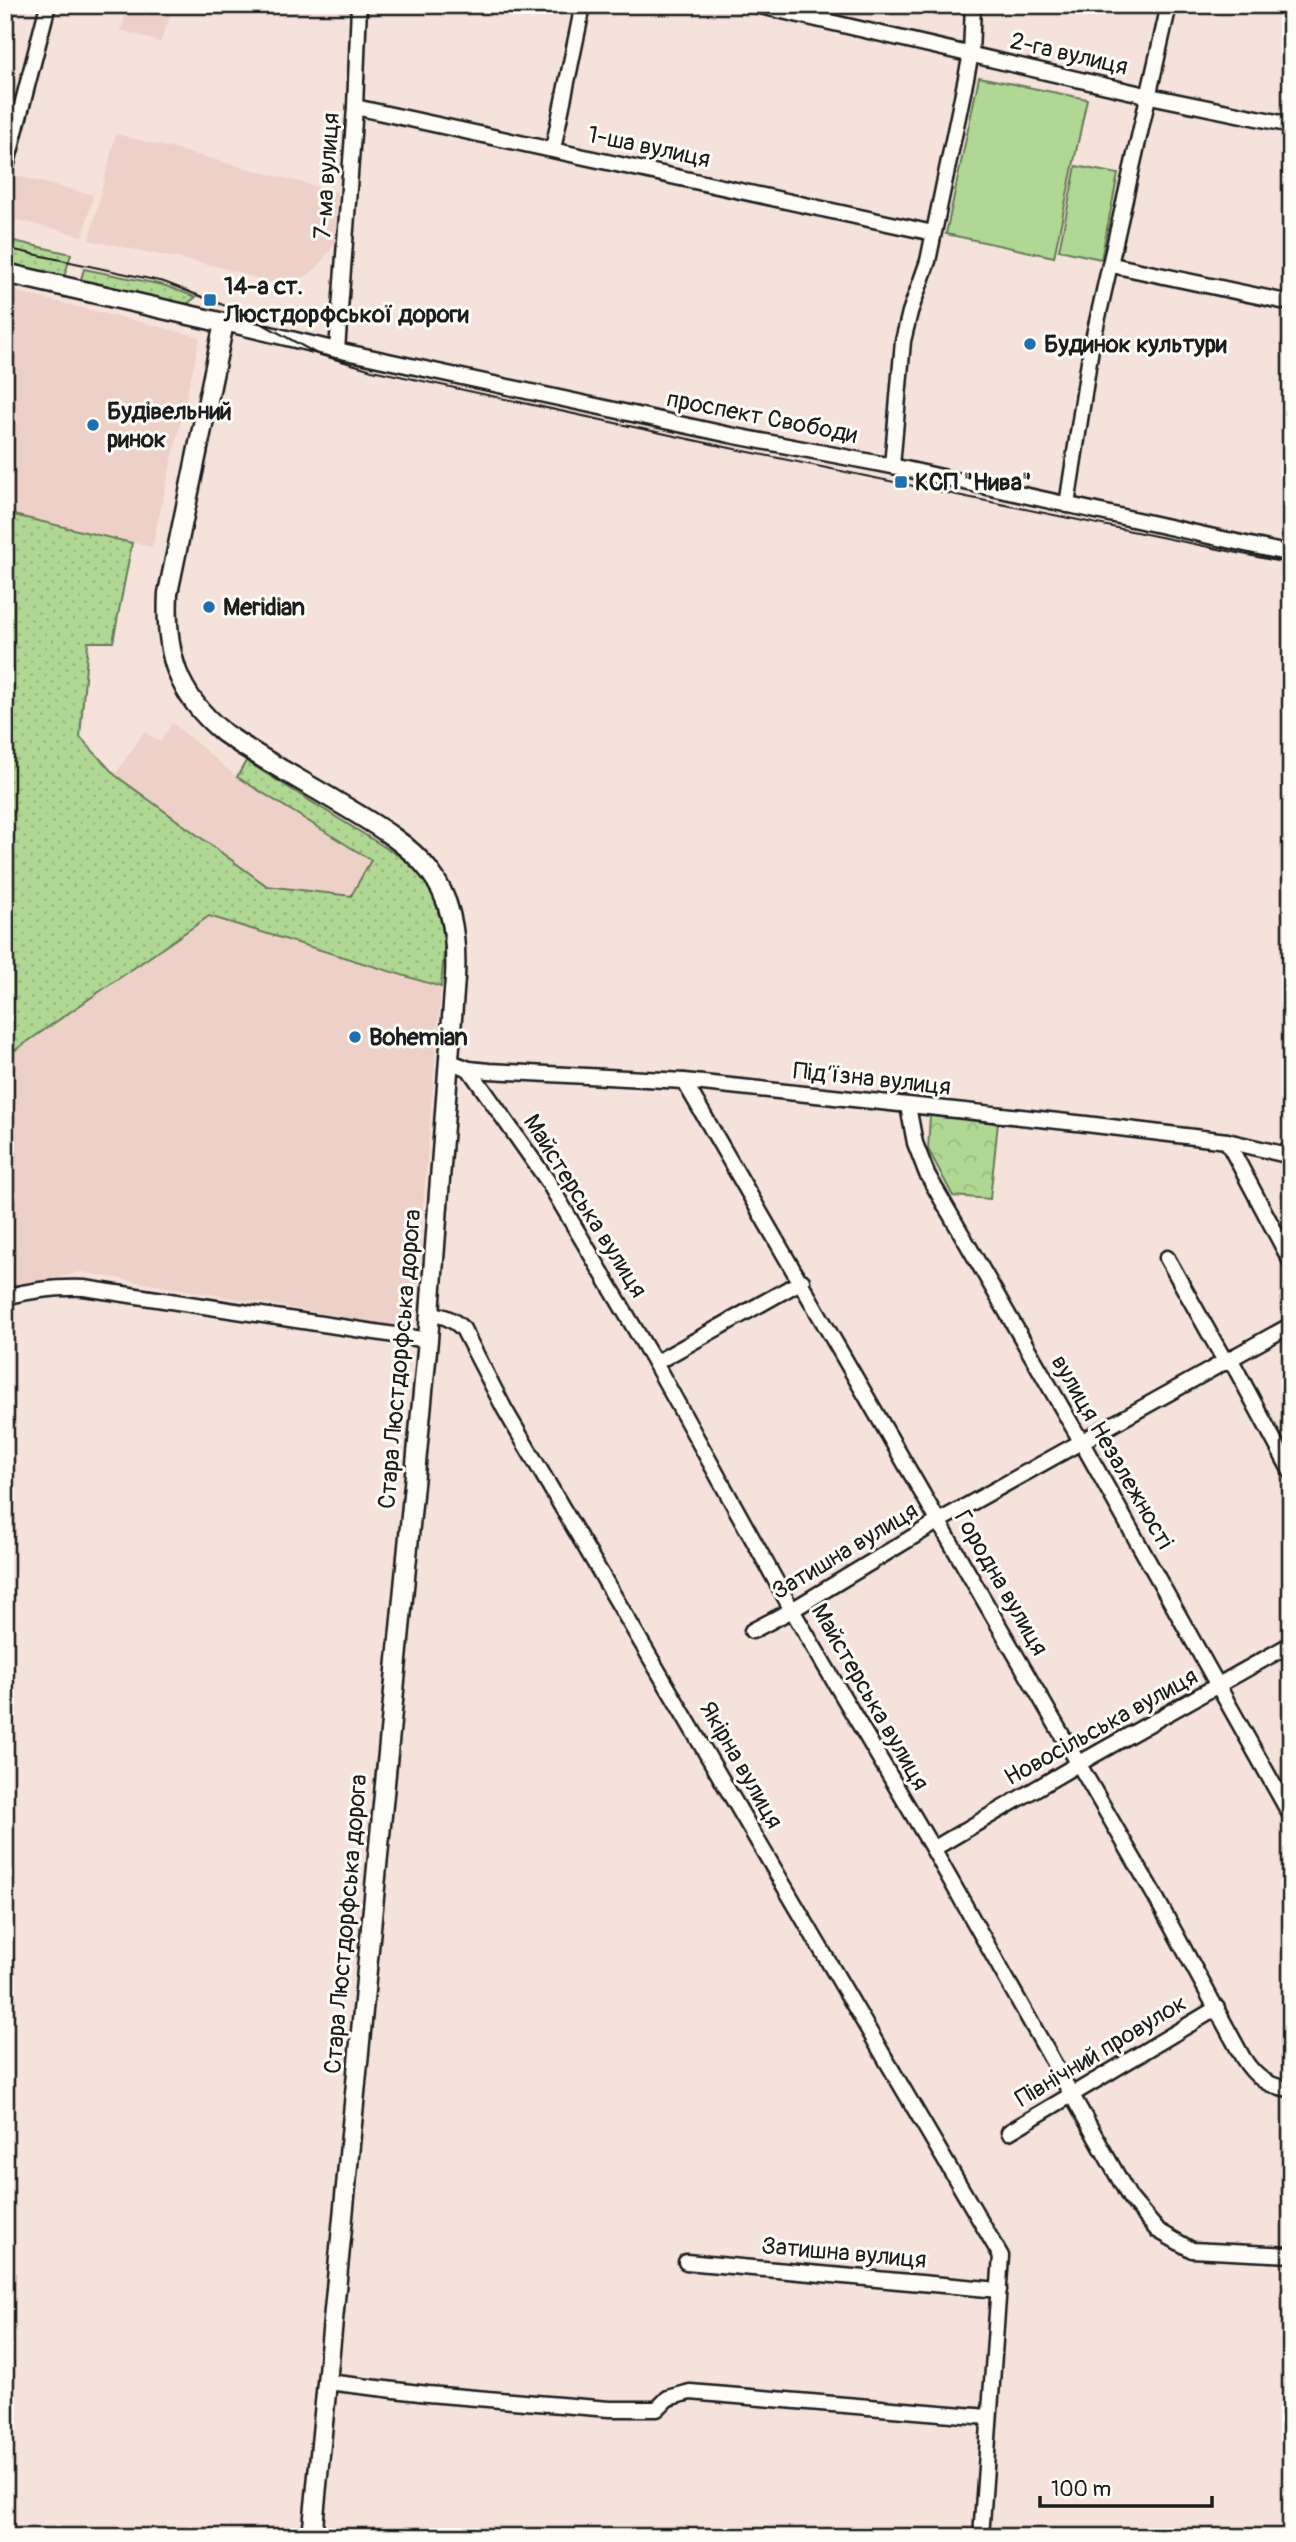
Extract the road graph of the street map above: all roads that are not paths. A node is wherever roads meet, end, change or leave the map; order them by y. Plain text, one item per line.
1 (48, 5) edge
2 (359, 5) edge
3 (583, 5) edge
4 (756, 5) edge
5 (973, 5) edge
6 (1169, 5) edge
7 (971, 54) junction
8 (1150, 96) junction
9 (355, 107) junction
10 (1291, 125) edge
11 (553, 149) junction
12 (5, 171) edge
13 (933, 233) junction
14 (1111, 265) junction
15 (5, 273) edge
16 (1291, 303) edge
17 (224, 323) junction
18 (337, 350) junction
19 (892, 466) junction
20 (1067, 505) junction
21 (1291, 554) edge
22 (448, 1061) junction
23 (469, 1069) junction
24 (684, 1081) junction
25 (908, 1106) junction
26 (1227, 1140) junction
27 (1291, 1156) edge
28 (1167, 1258) dead end
29 (1291, 1262) edge
30 (802, 1282) junction
31 (5, 1297) edge
32 (430, 1313) junction
33 (1291, 1325) edge
34 (428, 1340) junction
35 (1228, 1362) junction
36 (655, 1363) junction
37 (1080, 1441) junction
38 (1291, 1472) edge
39 (939, 1521) junction
40 (793, 1610) junction
41 (752, 1631) dead end
42 (1291, 1644) edge
43 (1219, 1687) junction
44 (1078, 1764) junction
45 (1291, 1816) edge
46 (933, 1849) junction
47 (1217, 2008) junction
48 (1291, 2089) edge
49 (1070, 2095) junction
50 (1009, 2132) dead end
51 (1291, 2255) edge
52 (686, 2262) dead end
53 (999, 2290) junction
54 (327, 2382) junction
55 (988, 2417) junction
56 (312, 2537) edge
57 (981, 2537) edge

1 - 12 street
2 - 9 street, 7-ма вулиця
3 - 11 street
4 - 7 street, 2-га вулиця
5 - 7 street
6 - 8 street
7 - 8 street, 2-га вулиця
7 - 13 street
8 - 10 street, 2-га вулиця
8 - 14 street
9 - 11 street, 1-ша вулиця
9 - 18 street, 7-ма вулиця
11 - 13 street, 1-ша вулиця
13 - 19 street
14 - 16 street
14 - 20 street
15 - 17 main road
17 - 18 street, проспект Свободи
17 - 22 main road, Стара Люстдорфська дорога
18 - 19 street, проспект Свободи
19 - 20 street, проспект Свободи
20 - 21 street, проспект Свободи
22 - 23 street, Підʼїзна вулиця
22 - 32 main road, Стара Люстдорфська дорога
23 - 24 street, Підʼїзна вулиця
23 - 36 street, Майстерська вулиця
24 - 25 street, Підʼїзна вулиця
24 - 30 street, Городна вулиця
25 - 26 street, Підʼїзна вулиця
25 - 37 street, вулиця Незалежності
26 - 27 street, Підʼїзна вулиця
26 - 29 street
28 - 35 street
30 - 36 street
30 - 39 street, Городна вулиця
31 - 34 street
32 - 34 main road, Стара Люстдорфська дорога
32 - 53 street, Якірна вулиця
33 - 35 street, Затишна вулиця
34 - 54 main road, Стара Люстдорфська дорога
35 - 37 street, Затишна вулиця
35 - 38 street
36 - 40 street, Майстерська вулиця
37 - 39 street, Затишна вулиця
37 - 43 street, вулиця Незалежності
39 - 40 street, Затишна вулиця
39 - 44 street, Городна вулиця
40 - 41 street, Затишна вулиця
40 - 46 street, Майстерська вулиця
42 - 43 street, Новосільська вулиця
43 - 44 street, Новосільська вулиця
43 - 45 street, вулиця Незалежності
44 - 46 street, Новосільська вулиця
44 - 47 street, Городна вулиця
46 - 49 street, Майстерська вулиця
47 - 48 street, Городна вулиця
47 - 49 street, Північний провулок
49 - 50 street, Північний провулок
49 - 51 street, Майстерська вулиця
52 - 53 street, Затишна вулиця
53 - 55 street
54 - 55 street
54 - 56 main road, Стара Люстдорфська дорога
55 - 57 street

